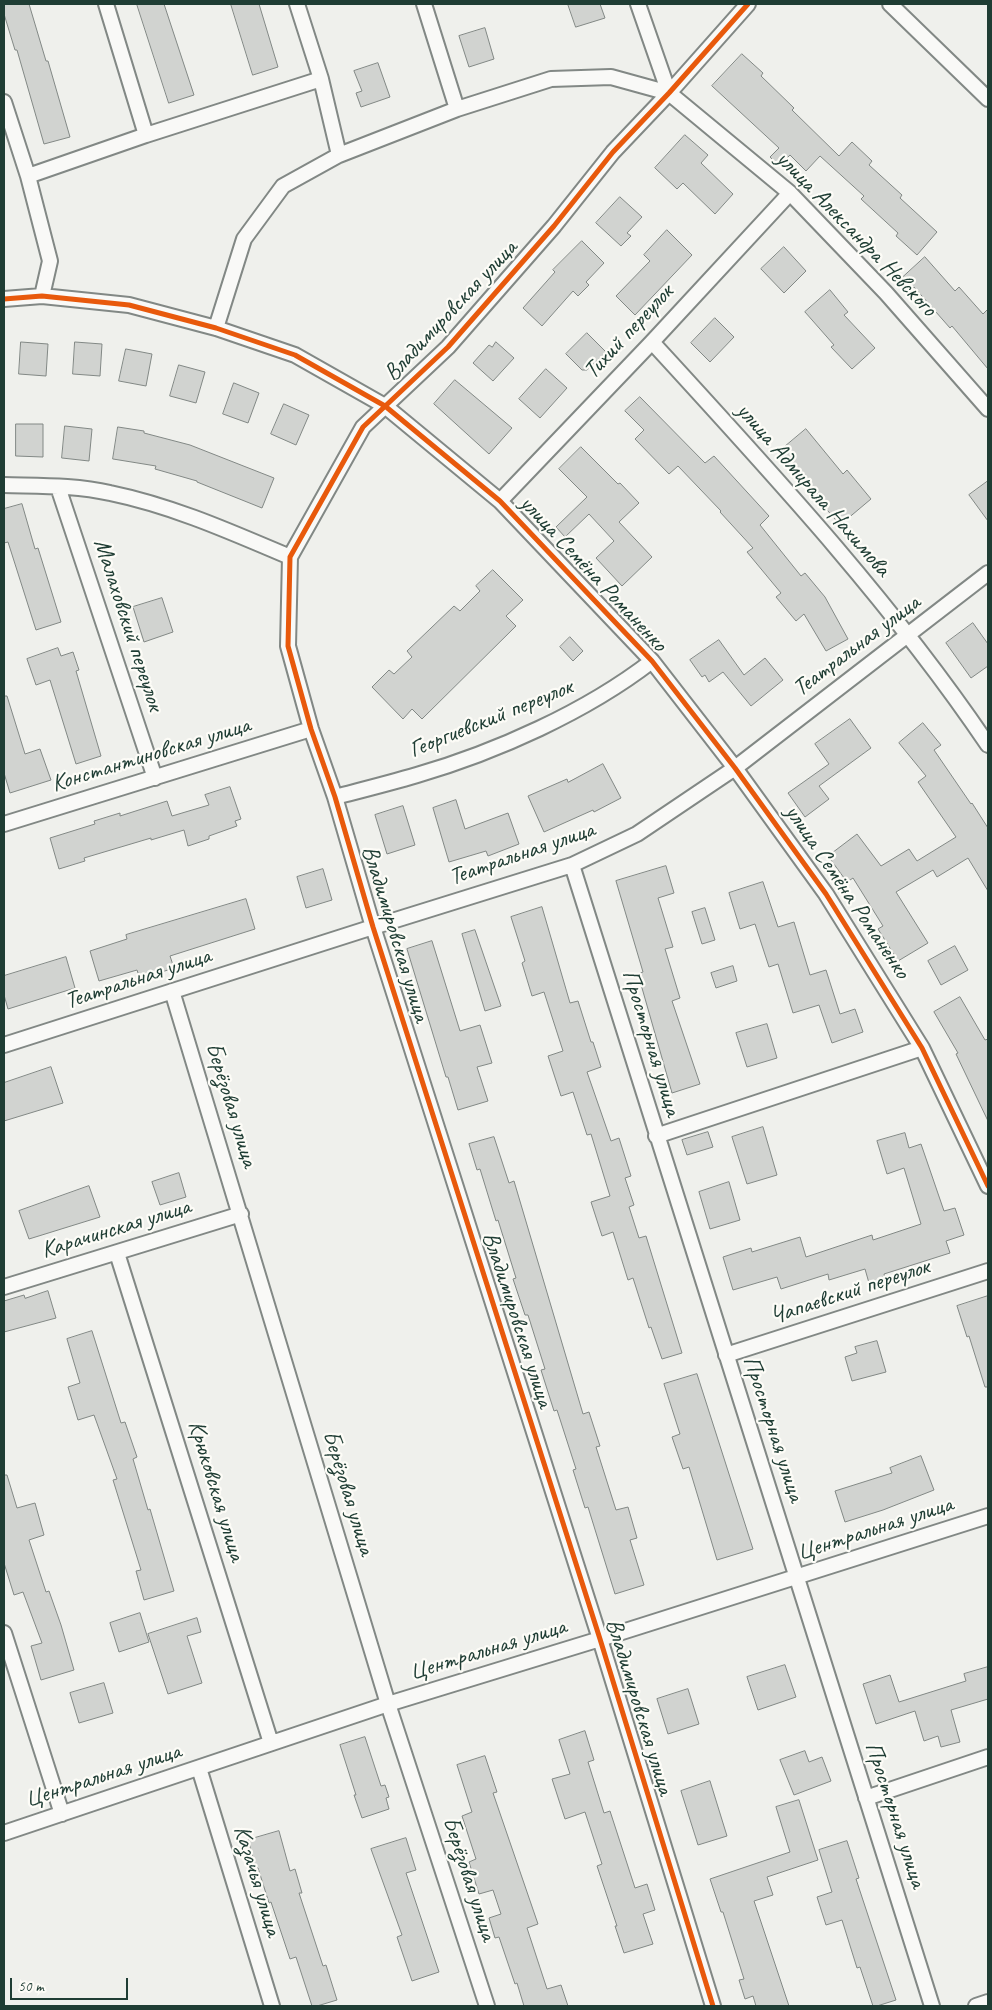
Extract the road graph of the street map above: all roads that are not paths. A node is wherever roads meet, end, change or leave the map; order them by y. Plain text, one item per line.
1 (106, 4) edge
2 (297, 4) edge
3 (424, 4) edge
4 (638, 4) edge
5 (748, 4) edge
6 (890, 4) edge
7 (321, 79) junction
8 (670, 93) junction
9 (988, 99) edge
10 (4, 102) edge
11 (457, 109) junction
12 (146, 135) junction
13 (339, 155) junction
14 (28, 176) junction
15 (790, 193) junction
16 (42, 296) junction
17 (4, 299) edge
18 (216, 328) junction
19 (652, 342) junction
20 (385, 406) junction
21 (988, 409) edge
22 (4, 486) edge
23 (58, 487) junction
24 (500, 501) junction
25 (290, 557) junction
26 (988, 573) edge
27 (908, 636) junction
28 (652, 661) junction
29 (311, 729) junction
30 (988, 745) edge
31 (735, 768) junction
32 (155, 778) junction
33 (335, 796) junction
34 (4, 824) edge
35 (572, 865) junction
36 (373, 927) junction
37 (172, 991) junction
38 (4, 1045) edge
39 (922, 1048) junction
40 (656, 1136) junction
41 (988, 1186) edge
42 (241, 1214) junction
43 (117, 1253) junction
44 (988, 1271) edge
45 (4, 1287) edge
46 (726, 1355) junction
47 (988, 1516) edge
48 (797, 1577) junction
49 (4, 1633) edge
50 (600, 1639) junction
51 (388, 1704) junction
52 (271, 1743) junction
53 (988, 1757) edge
54 (199, 1768) junction
55 (866, 1798) junction
56 (62, 1814) junction
57 (4, 1833) edge
58 (988, 2002) edge
59 (272, 2006) edge
60 (487, 2006) edge
61 (713, 2006) edge
62 (932, 2006) edge
63 (976, 2006) edge

1 - 12 street
2 - 7 street
3 - 11 street
4 - 8 street
5 - 8 street, Владимировская улица
6 - 9 street
7 - 12 street
7 - 13 street
8 - 11 street, улица Александра Невского
8 - 15 street, улица Александра Невского
8 - 20 street, Владимировская улица
10 - 14 street
11 - 13 street, улица Александра Невского
12 - 14 street
13 - 18 street, улица Александра Невского
14 - 16 street
15 - 19 street, Тихий переулок
15 - 21 street, улица Александра Невского
16 - 17 street, улица Семёна Романенко
16 - 18 street, улица Семёна Романенко
18 - 20 street, улица Семёна Романенко
19 - 24 street, Тихий переулок
19 - 27 street, улица Адмирала Нахимова
20 - 24 street, улица Семёна Романенко
20 - 25 street, Владимировская улица
22 - 23 street
23 - 25 street
23 - 32 street, Малаховский переулок
24 - 28 street, улица Семёна Романенко
25 - 29 street, Владимировская улица
26 - 27 street, Театральная улица
27 - 30 street, улица Адмирала Нахимова
27 - 31 street, Театральная улица
28 - 31 street, улица Семёна Романенко
28 - 33 street, Георгиевский переулок
29 - 32 street, Константиновская улица
29 - 33 street, Владимировская улица
31 - 35 street, Театральная улица
31 - 39 street, улица Семёна Романенко
32 - 34 street, Константиновская улица
33 - 36 street, Владимировская улица
35 - 36 street, Театральная улица
35 - 40 street, Просторная улица
36 - 37 street, Театральная улица
36 - 50 street, Владимировская улица
37 - 38 street, Театральная улица
37 - 42 street, Берёзовая улица
39 - 40 street
39 - 41 street, улица Семёна Романенко
40 - 46 street, Просторная улица
42 - 43 street, Карачинская улица
42 - 51 street, Берёзовая улица
43 - 45 street, Карачинская улица
43 - 52 street, Крюковская улица
44 - 46 street, Чапаевский переулок
46 - 48 street, Просторная улица
47 - 48 street, Центральная улица
48 - 50 street, Центральная улица
48 - 55 street, Просторная улица
49 - 56 street
50 - 51 street, Центральная улица
50 - 61 street, Владимировская улица
51 - 52 street, Центральная улица
51 - 60 street, Берёзовая улица
52 - 54 street, Центральная улица
53 - 55 street
54 - 56 street, Центральная улица
54 - 59 street, Казачья улица
55 - 62 street, Просторная улица
56 - 57 street, Центральная улица
58 - 63 street

